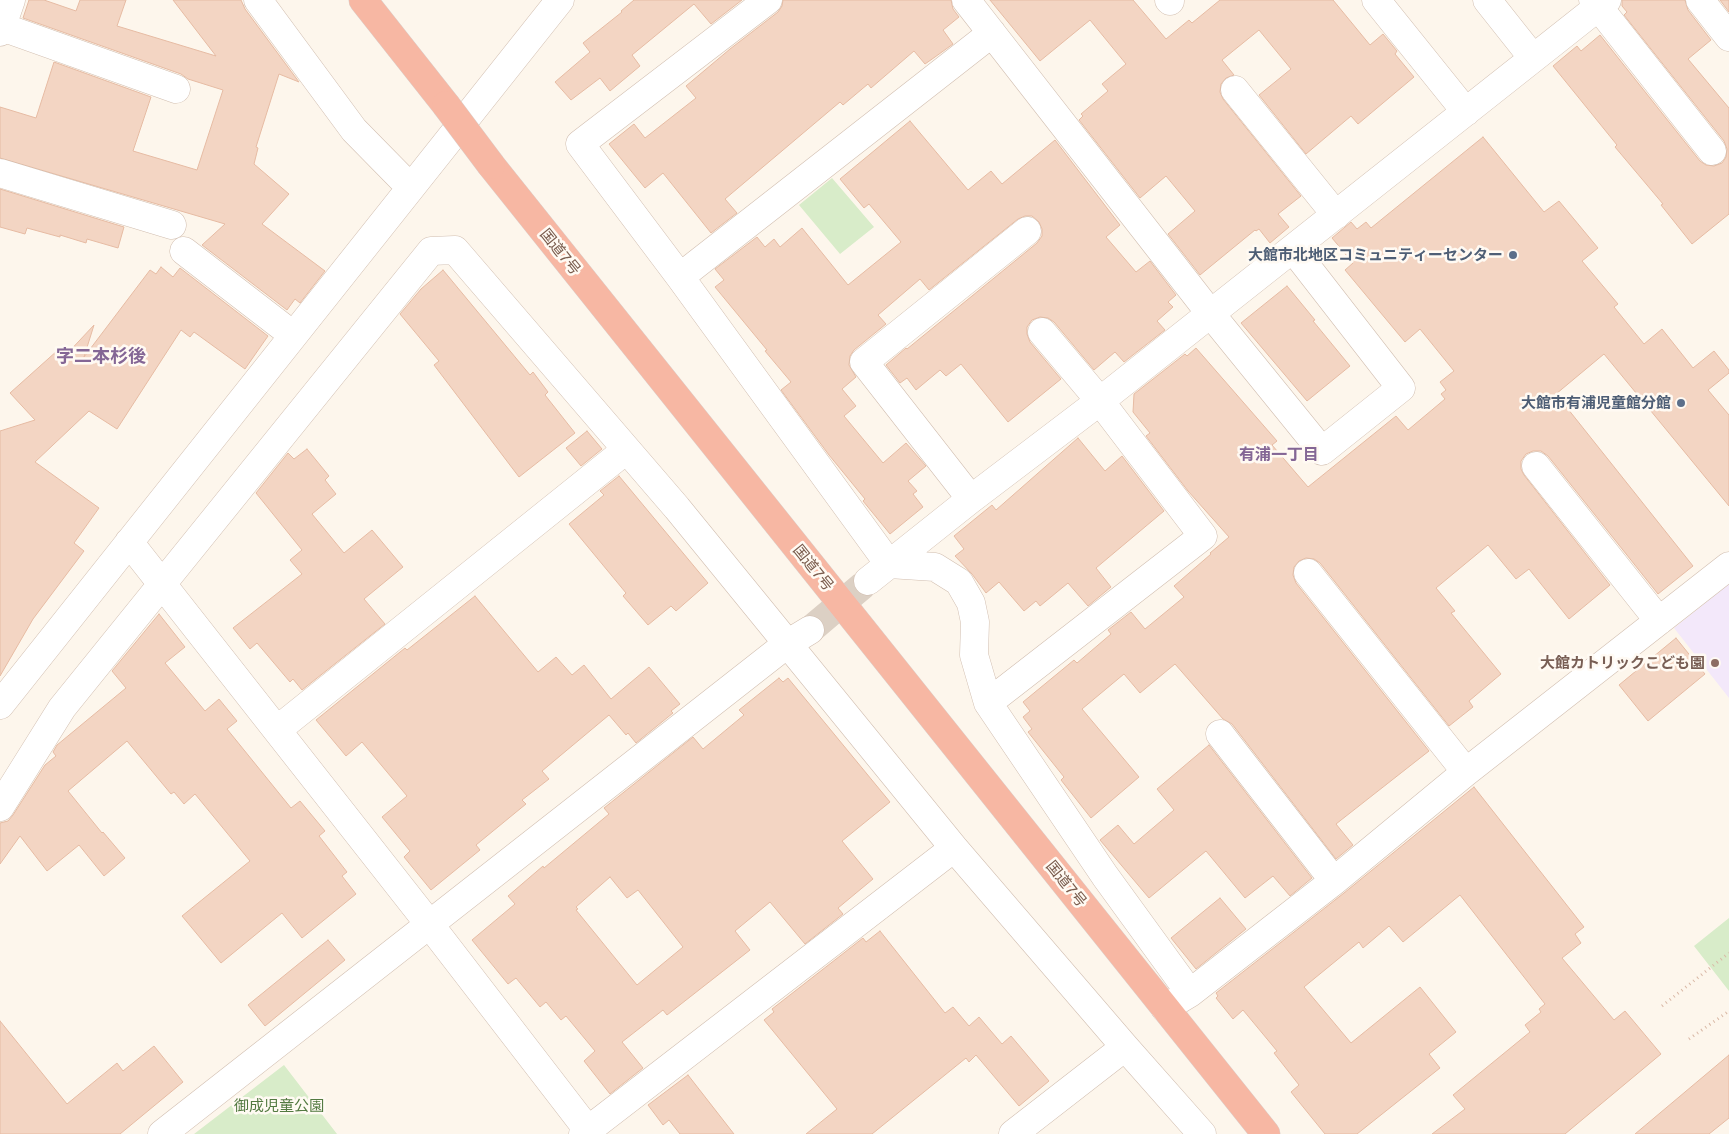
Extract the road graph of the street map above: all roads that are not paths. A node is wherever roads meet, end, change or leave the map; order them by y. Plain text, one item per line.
1 (11, 0) edge
2 (258, 0) edge
3 (362, 0) edge
4 (560, 0) edge
5 (768, 0) edge
6 (966, 0) edge
7 (1376, 0) edge
8 (1487, 0) edge
9 (1700, 0) edge
10 (1600, 2) edge
11 (1, 29) edge
12 (992, 33) junction
13 (1729, 37) edge
14 (1534, 58) junction
15 (176, 89) dead end
16 (1235, 90) dead end
17 (1466, 112) junction
18 (1712, 151) dead end
19 (0, 173) edge
20 (410, 187) junction
21 (1336, 215) junction
22 (172, 225) dead end
23 (1028, 231) dead end
24 (1293, 249) junction
25 (184, 251) dead end
26 (680, 277) junction
27 (1210, 313) junction
28 (1042, 332) dead end
29 (293, 335) junction
30 (1100, 401) junction
31 (626, 450) junction
32 (1536, 466) dead end
33 (971, 499) junction
34 (130, 542) junction
35 (1729, 566) edge
36 (878, 572) junction
37 (1308, 573) dead end
38 (163, 584) junction
39 (1659, 621) junction
40 (810, 630) tunnel mouth
41 (787, 644) junction
42 (988, 703) junction
43 (0, 706) edge
44 (277, 730) junction
45 (1220, 734) dead end
46 (1466, 772) junction
47 (0, 807) edge
48 (954, 848) junction
49 (1334, 881) junction
50 (430, 925) junction
51 (1190, 993) junction
52 (1165, 1008) junction
53 (1125, 1047) junction
54 (587, 1133) edge
55 (162, 1134) edge
56 (1013, 1134) edge
57 (1202, 1134) edge
58 (1266, 1134) edge

1 - 11 street
2 - 20 street
3 - 52 highway, 国道7号, bridge
4 - 20 street
5 - 26 street
6 - 12 street
7 - 17 street
8 - 14 street
9 - 13 street
10 - 14 street
10 - 18 street
11 - 15 street
12 - 26 street
12 - 27 street
14 - 17 street
16 - 21 street
17 - 21 street
19 - 22 street
20 - 29 street
21 - 24 street
23 - 33 street
24 - 27 street
24 - 27 street
25 - 29 street
26 - 36 street
27 - 30 street
28 - 30 street
29 - 34 street
30 - 33 street
30 - 42 street
31 - 38 street
31 - 41 street
31 - 44 street
32 - 39 street
33 - 36 street
34 - 38 street
34 - 43 street
35 - 39 street
36 - 42 street
37 - 46 street
38 - 44 street
38 - 47 street
39 - 46 street
40 - 41 street
41 - 48 street
41 - 50 street
42 - 51 street
44 - 50 street
45 - 49 street
46 - 49 street
48 - 53 street
48 - 54 street
49 - 51 street
50 - 54 street
50 - 55 street
51 - 52 street
52 - 58 highway, 国道7号
53 - 56 street
53 - 57 street

